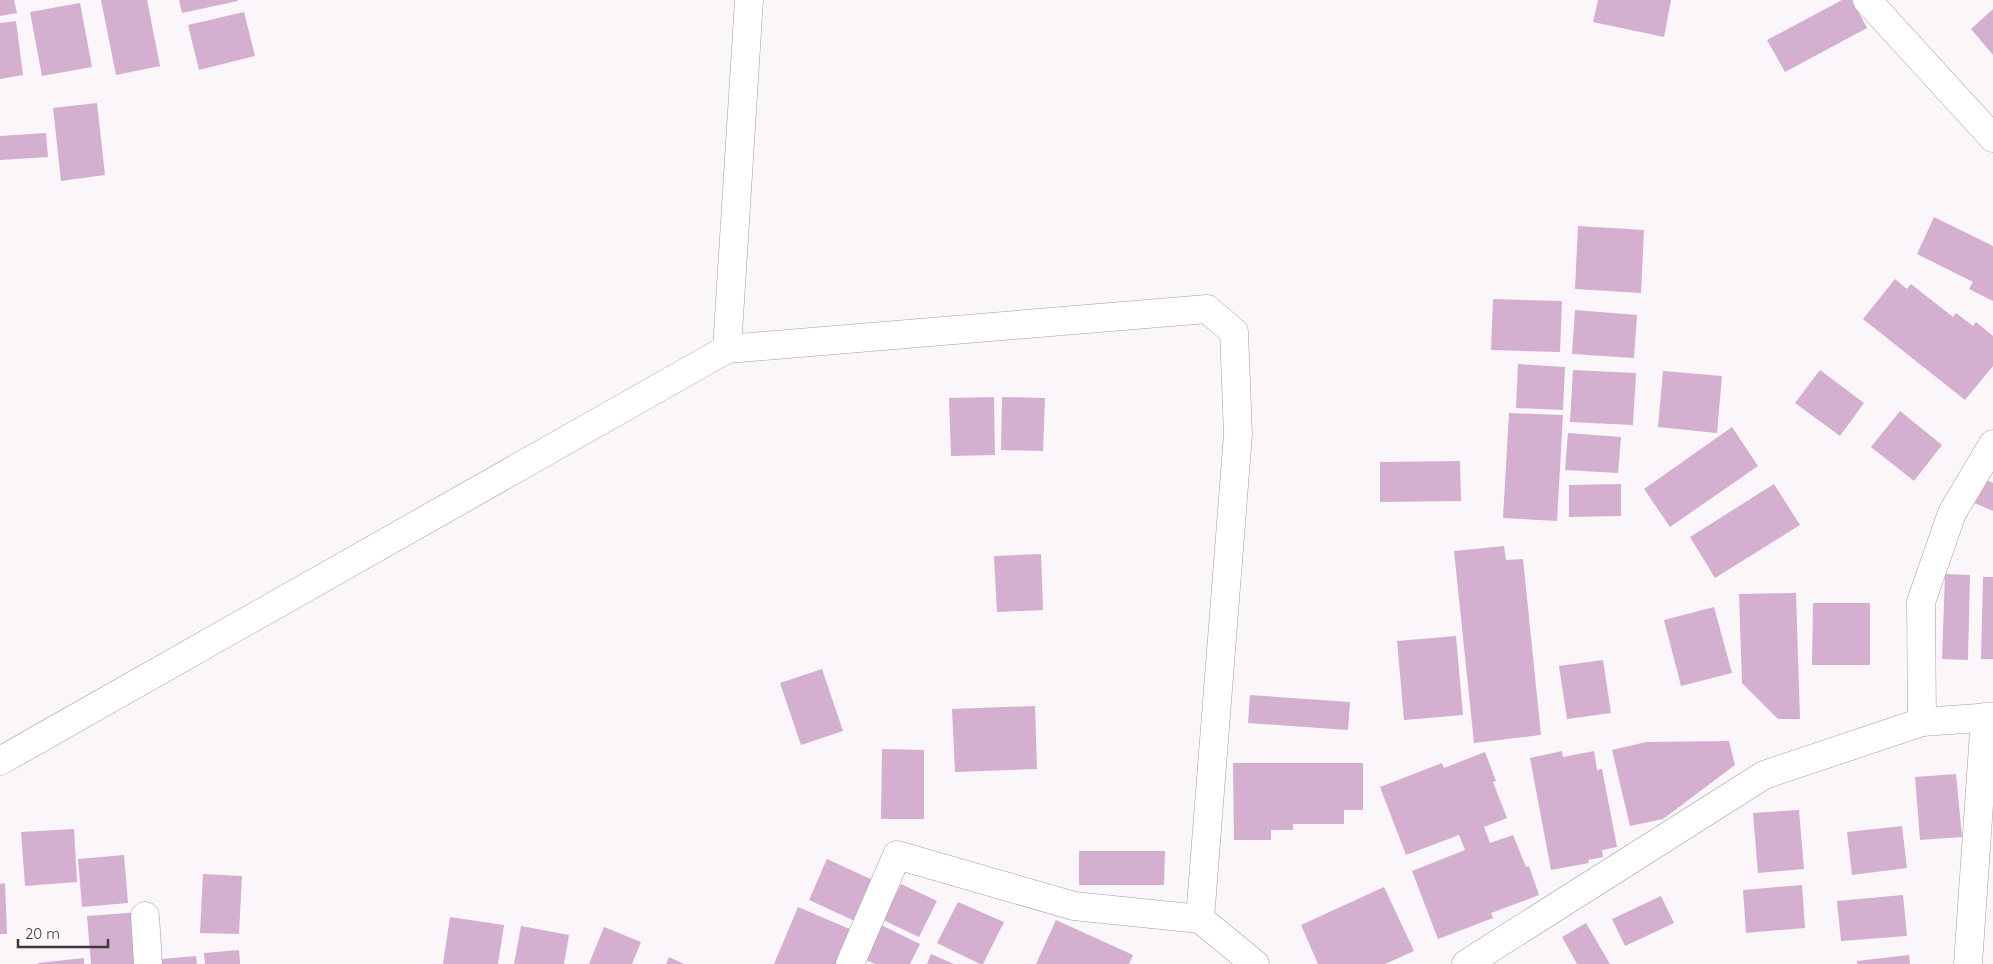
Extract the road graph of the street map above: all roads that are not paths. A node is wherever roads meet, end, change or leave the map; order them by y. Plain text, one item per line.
1 (749, 0) edge
2 (1867, 0) edge
3 (1993, 138) edge
4 (727, 349) junction
5 (1993, 444) edge
6 (1989, 717) edge
7 (1922, 722) junction
8 (0, 761) edge
9 (145, 916) dead end
10 (1200, 919) junction
11 (148, 964) edge
12 (850, 964) edge
13 (1255, 964) edge
14 (1466, 964) edge
15 (1968, 964) edge

1 - 4 street
2 - 3 street
4 - 8 street
4 - 10 street
5 - 7 street
6 - 7 street
6 - 15 street
7 - 14 street
9 - 11 street
10 - 12 street
10 - 13 street

